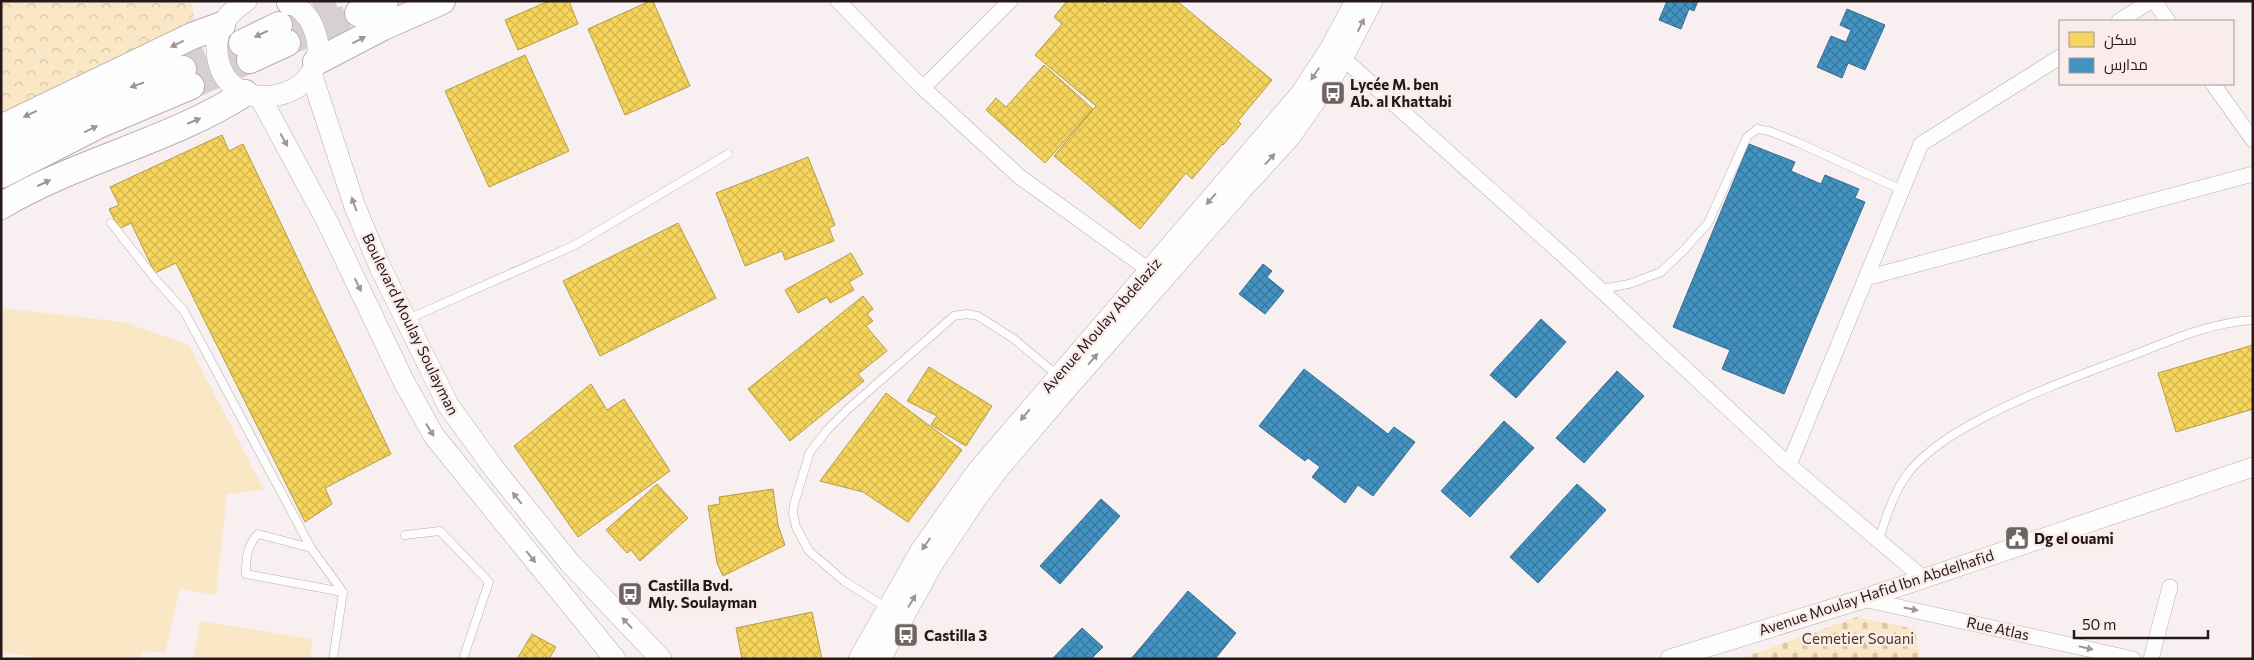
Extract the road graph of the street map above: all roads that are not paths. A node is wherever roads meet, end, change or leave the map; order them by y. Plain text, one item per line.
1 (246, 1) edge
2 (386, 1) edge
3 (442, 1) edge
4 (838, 1) edge
5 (1010, 1) edge
6 (1356, 1) edge
7 (1372, 1) edge
8 (2153, 1) edge
9 (358, 13) tunnel mouth
10 (287, 14) edge
11 (223, 15) edge
12 (2121, 20) edge
13 (2167, 20) edge
14 (246, 51) tunnel mouth
15 (1338, 53) junction
16 (2059, 59) edge
17 (313, 68) junction
18 (2214, 85) edge
19 (923, 88) junction
20 (253, 95) junction
21 (1, 128) edge
22 (2253, 140) edge
23 (1, 152) edge
24 (728, 154) dead end
25 (2253, 174) edge
26 (1, 175) edge
27 (1902, 190) junction
28 (1, 206) edge
29 (111, 223) dead end
30 (1149, 270) junction
31 (1866, 278) junction
32 (1598, 290) junction
33 (1136, 298) junction
34 (406, 320) junction
35 (2253, 320) edge
36 (1064, 381) junction
37 (1789, 464) junction
38 (2253, 467) edge
39 (405, 536) dead end
40 (1878, 542) junction
41 (312, 548) junction
42 (1922, 577) junction
43 (2170, 586) dead end
44 (343, 592) junction
45 (1863, 599) junction
46 (887, 608) junction
47 (333, 659) edge
48 (463, 659) edge
49 (615, 659) edge
50 (661, 659) edge
51 (859, 659) edge
52 (880, 659) edge
53 (1670, 659) edge
54 (2133, 659) edge
55 (2151, 659) edge

1 - 11 main road
2 - 9 highway
17 -> 3 highway
4 - 19 street
5 - 19 street
6 - 15 main road, Avenue Moulay Abdelaziz
15 -> 7 main road, Avenue Moulay Abdelaziz
8 - 12 street
8 - 13 street
10 - 14 highway
10 - 17 main road, Boulevard Moulay Soulayman
11 - 20 main road
11 -> 21 highway
15 -> 30 main road, Avenue Moulay Abdelaziz
15 - 32 street
33 -> 15 main road, Avenue Moulay Abdelaziz
16 - 27 street
17 - 20 main road
34 -> 17 main road, Boulevard Moulay Soulayman
18 - 22 street
19 - 30 street
28 -> 20 highway
20 -> 49 main road, Boulevard Moulay Soulayman
26 -> 23 highway
24 - 34 lane
25 - 31 street
27 - 31 street
27 - 32 lane
29 - 41 lane
30 - 33 main road, Avenue Moulay Abdelaziz
31 - 37 street
32 - 37 street
33 - 36 main road, Avenue Moulay Abdelaziz
50 -> 34 main road, Boulevard Moulay Soulayman
35 - 40 lane
36 -> 46 main road, Avenue Moulay Abdelaziz
36 - 46 lane
52 -> 36 main road, Avenue Moulay Abdelaziz
37 - 40 street
38 - 42 street, Avenue Moulay Hafid Ibn Abdelhafid
39 - 48 lane
40 - 42 street
41 - 44 lane
41 - 44 lane
42 - 45 street, Avenue Moulay Hafid Ibn Abdelhafid
43 - 55 street
44 - 47 lane
45 - 53 street, Avenue Moulay Hafid Ibn Abdelhafid
45 -> 54 street, Rue Atlas
46 - 51 main road, Avenue Moulay Abdelaziz

